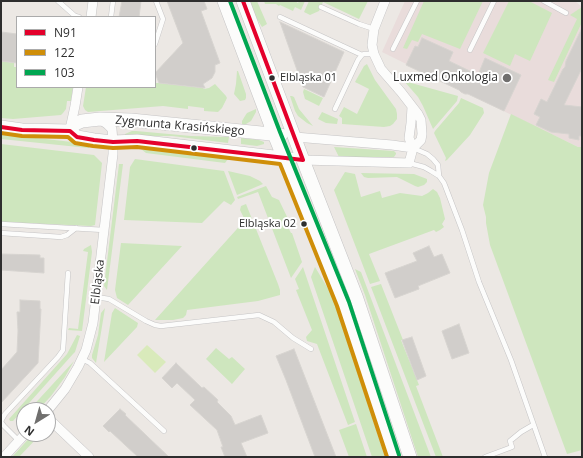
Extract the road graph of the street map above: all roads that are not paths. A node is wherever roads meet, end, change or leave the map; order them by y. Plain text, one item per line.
1 (58, 1) edge
2 (93, 1) edge
3 (113, 1) edge
4 (156, 1) edge
5 (224, 1) edge
6 (243, 1) edge
7 (385, 1) edge
8 (417, 1) edge
9 (494, 1) edge
10 (544, 1) edge
11 (321, 6) dead end
12 (566, 13) dead end
13 (75, 16) edge
14 (91, 16) edge
15 (111, 16) edge
16 (280, 16) dead end
17 (374, 29) junction
18 (156, 41) edge
19 (393, 50) dead end
20 (470, 50) dead end
21 (374, 54) junction
22 (362, 55) junction
23 (78, 88) edge
24 (335, 109) dead end
25 (100, 119) junction
26 (164, 123) junction
27 (1, 127) edge
28 (70, 130) junction
29 (274, 134) junction
30 (295, 137) junction
31 (113, 142) junction
32 (413, 148) junction
33 (284, 158) junction
34 (303, 160) junction
35 (409, 163) junction
36 (439, 176) junction
37 (1, 224) edge
38 (76, 228) junction
39 (104, 230) junction
40 (1, 234) edge
41 (68, 273) dead end
42 (96, 297) junction
43 (311, 349) dead end
44 (82, 359) junction
45 (17, 402) edge
46 (54, 402) edge
47 (16, 403) edge
48 (533, 425) junction
49 (56, 426) edge
50 (164, 431) dead end
51 (16, 433) edge
52 (18, 442) edge
53 (4, 457) edge
54 (89, 457) edge
55 (393, 457) edge
56 (410, 457) edge
57 (485, 457) edge
58 (545, 457) edge

1 - 13 lane
2 - 14 street
3 - 15 lane
4 - 18 lane
5 - 29 main road
6 - 30 main road
7 - 17 street
8 - 19 lane
9 - 20 lane
10 - 12 lane
11 - 17 lane
16 - 22 lane
17 - 21 street
21 - 22 lane
21 - 32 street
22 - 24 lane
23 - 28 street
25 - 26 main road, Zygmunta Krasińskiego
25 - 28 main road, Zygmunta Krasińskiego
25 - 31 street
26 - 29 main road, Zygmunta Krasińskiego
26 - 31 street
27 - 28 main road, Zygmunta Krasińskiego
28 - 31 main road, Zygmunta Krasińskiego
29 - 30 main road, Zygmunta Krasińskiego
29 - 33 main road
30 - 32 street
30 - 34 main road
31 - 33 main road, Zygmunta Krasińskiego
31 - 39 street, Elbląska
32 - 35 street
32 - 36 lane
33 - 34 main road, Zygmunta Krasińskiego
33 - 55 main road
34 - 35 street
34 - 56 main road
35 - 36 lane
36 - 48 lane
37 - 38 lane
38 - 39 lane
38 - 40 lane
39 - 42 street, Elbląska
41 - 45 lane
42 - 43 lane
42 - 44 street, Elbląska
44 - 46 street, Elbląska
44 - 50 lane
47 - 51 lane
48 - 57 lane
48 - 58 lane
49 - 54 street
52 - 53 street

